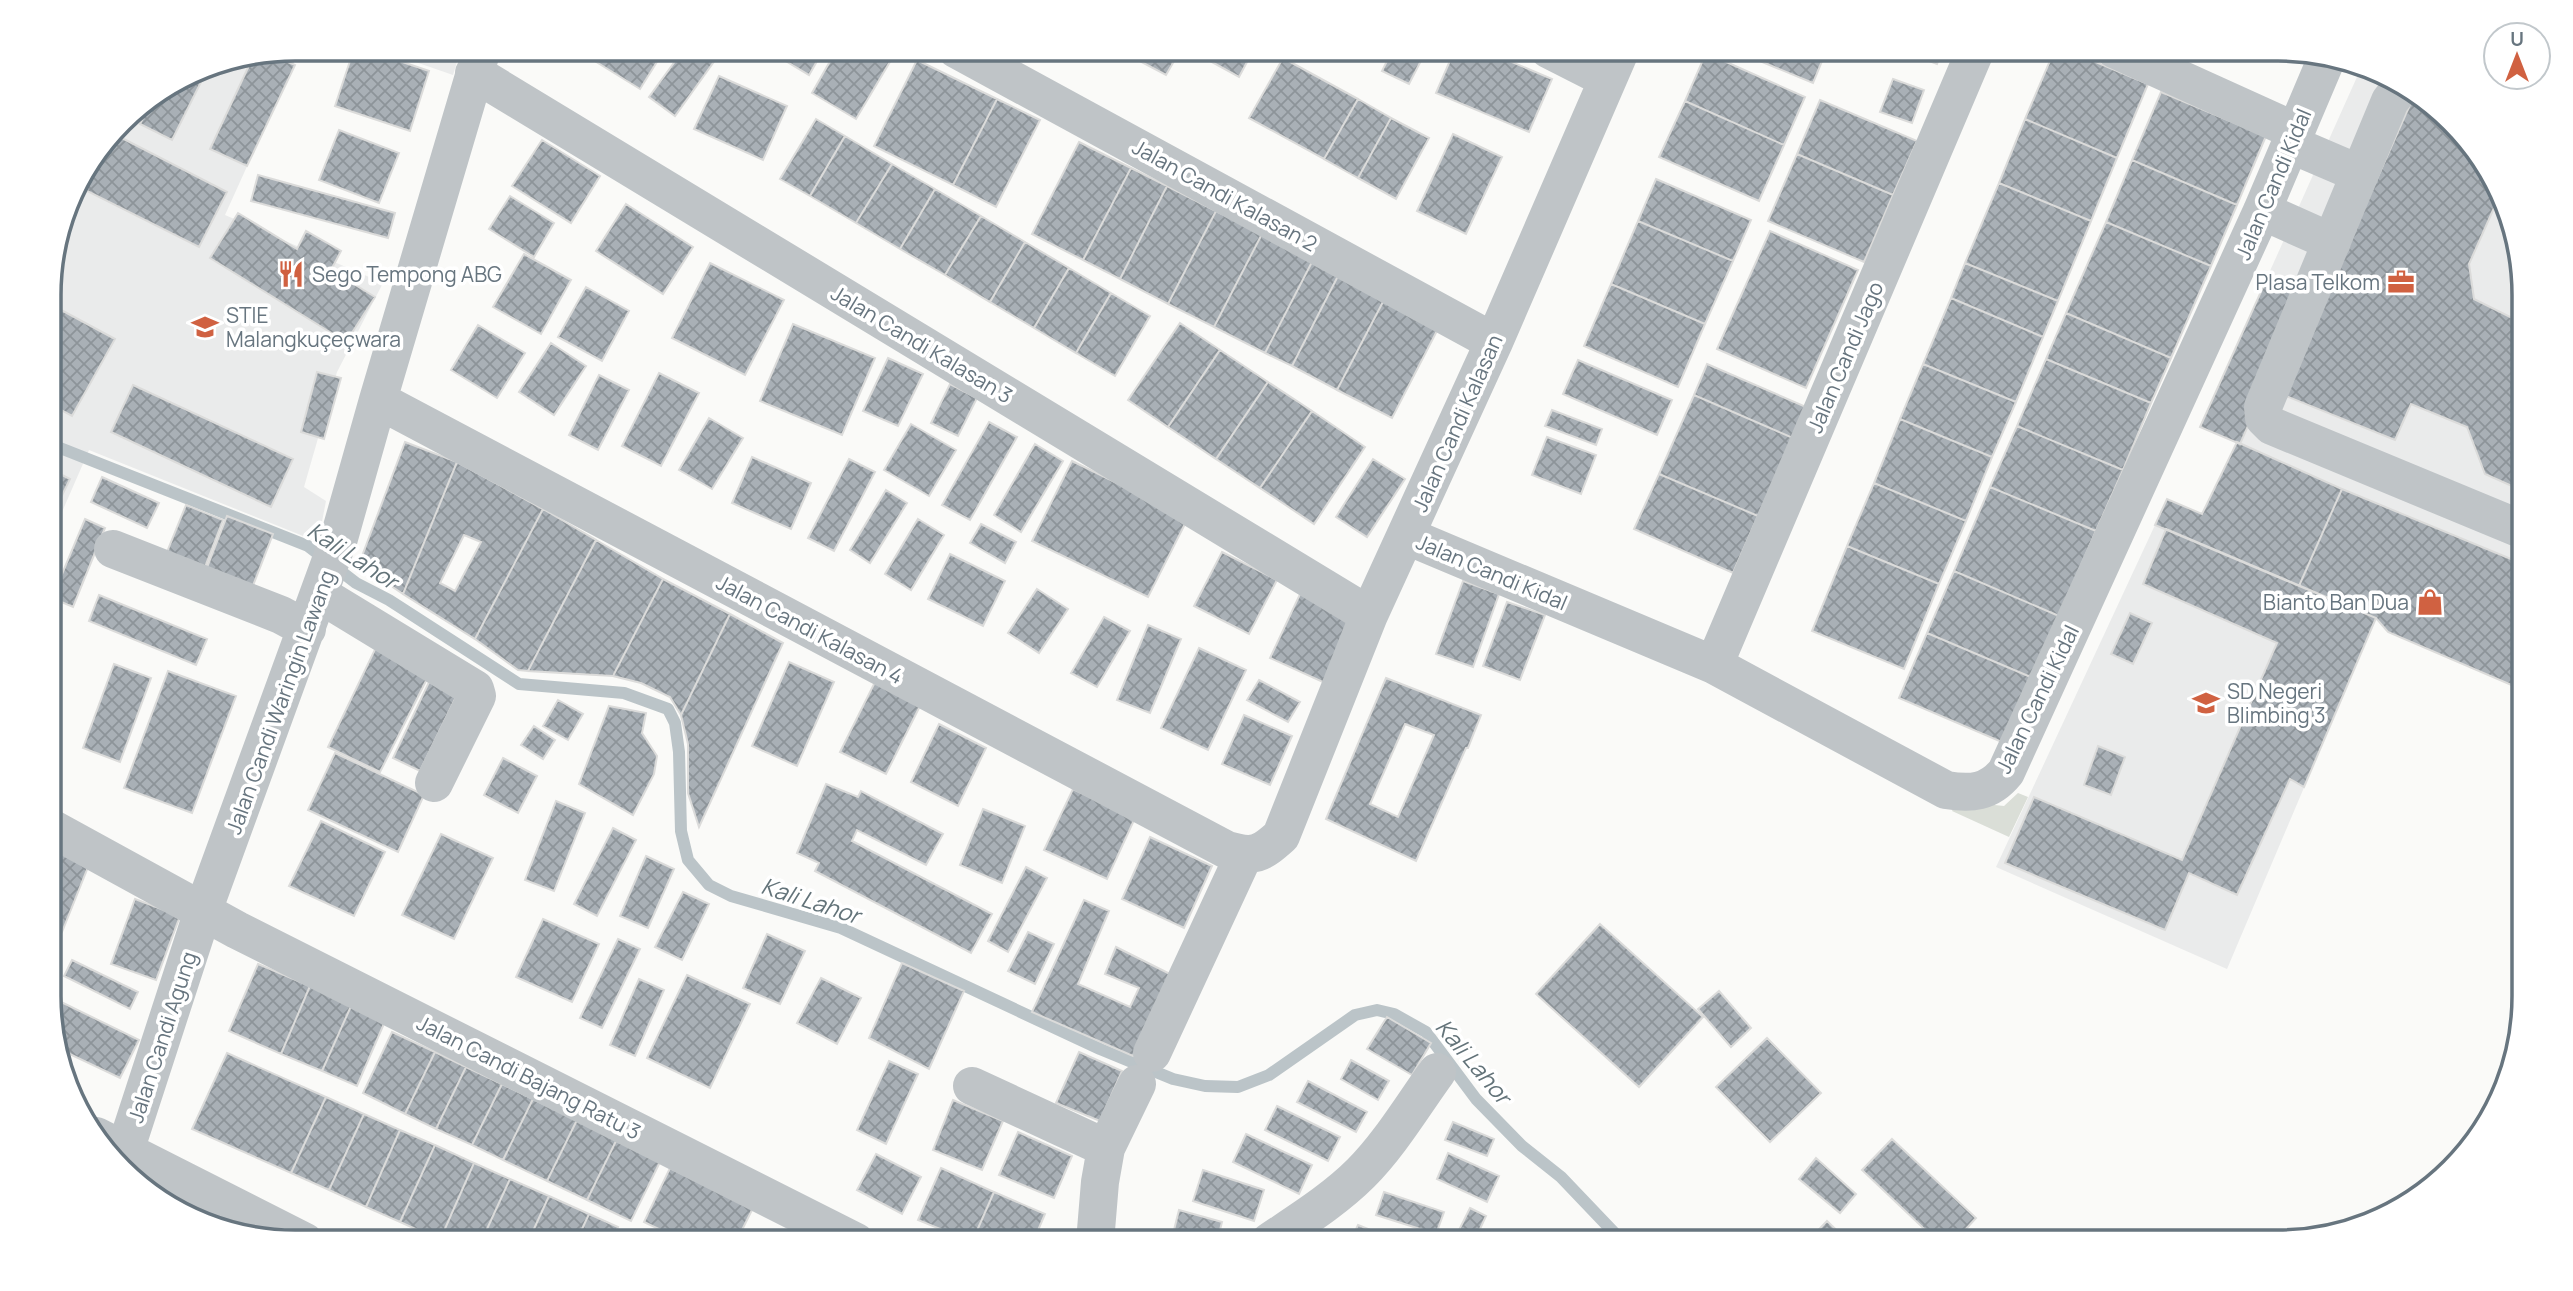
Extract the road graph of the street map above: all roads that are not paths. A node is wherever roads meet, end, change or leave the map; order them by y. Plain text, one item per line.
1 (478, 61) edge
2 (1971, 61) edge
3 (2138, 61) edge
4 (479, 62) edge
5 (979, 62) edge
6 (1614, 64) edge
7 (2323, 66) edge
8 (2396, 94) edge
9 (2292, 137) junction
10 (2360, 174) junction
11 (2262, 211) junction
12 (2332, 242) junction
13 (1494, 342) junction
14 (377, 400) junction
15 (2512, 525) edge
16 (1407, 536) junction
17 (113, 549) dead end
18 (323, 583) junction
19 (1369, 615) junction
20 (1714, 665) junction
21 (434, 783) dead end
22 (61, 834) edge
23 (1244, 855) junction
24 (203, 911) junction
25 (1437, 1072) dead end
26 (972, 1086) dead end
27 (116, 1146) edge
28 (1106, 1148) junction
29 (124, 1155) edge
30 (278, 1229) edge
31 (832, 1230) edge
32 (1097, 1230) edge
33 (1287, 1230) edge

1 - 14 street, Jalan Candi Waringin Lawang
2 - 20 street, Jalan Candi Jago
3 - 9 street
4 - 19 street, Jalan Candi Kalasan 3
5 - 13 street, Jalan Candi Kalasan 2
6 - 13 street, Jalan Candi Kalasan
7 - 9 street, Jalan Candi Kidal
8 - 10 street
9 - 10 street
9 - 11 street, Jalan Candi Kidal
10 - 12 street
11 - 12 street
11 - 20 street, Jalan Candi Kidal
12 - 15 street
13 - 16 street, Jalan Candi Kalasan
14 - 18 street, Jalan Candi Waringin Lawang
14 - 23 street, Jalan Candi Kalasan 4
16 - 19 street, Jalan Candi Kalasan
16 - 20 street, Jalan Candi Kidal
17 - 18 street
18 - 21 street
18 - 24 street, Jalan Candi Waringin Lawang
19 - 23 street, Jalan Candi Kalasan
22 - 24 street, Jalan Candi Bajang Ratu 3
23 - 28 street
24 - 27 street, Jalan Candi Agung
24 - 31 street, Jalan Candi Bajang Ratu 3
25 - 33 street
26 - 28 street
28 - 32 street
29 - 30 street

